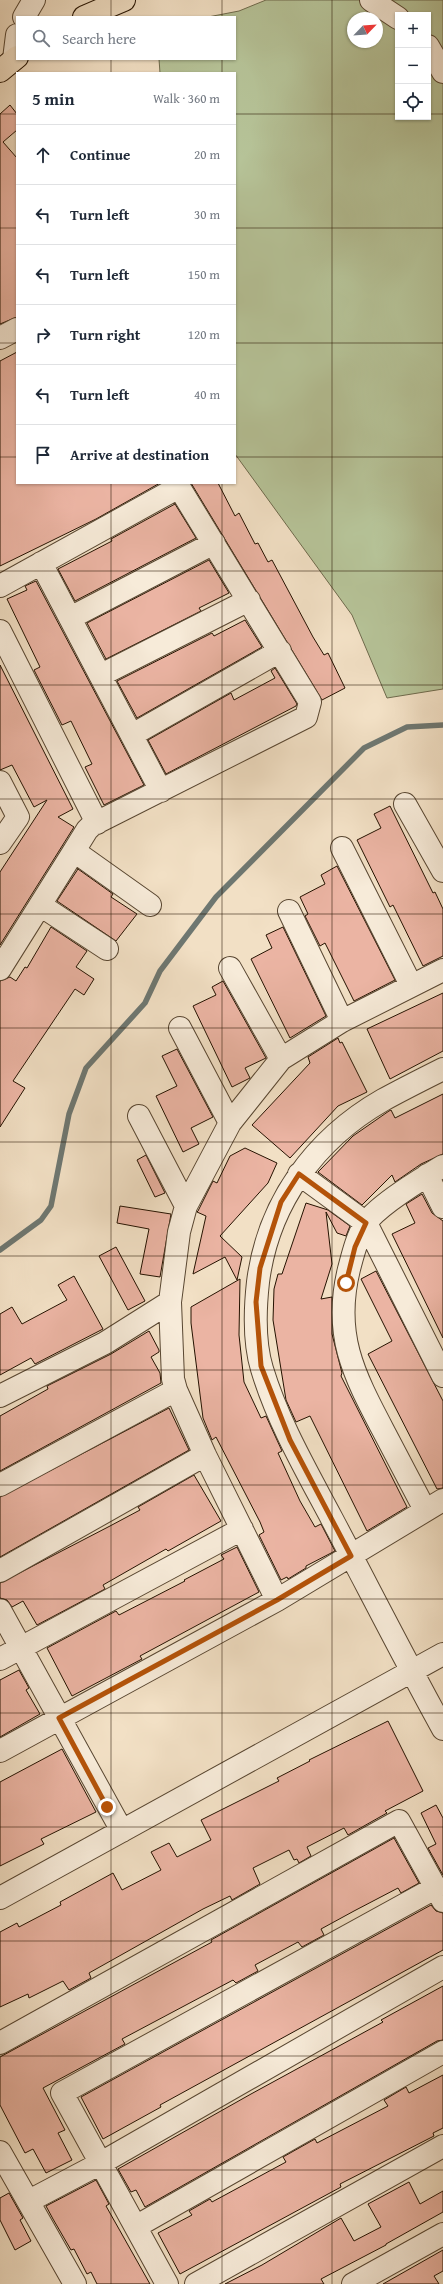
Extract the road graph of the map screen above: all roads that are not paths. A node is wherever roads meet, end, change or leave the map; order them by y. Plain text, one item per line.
1 (34, 0) edge
2 (124, 0) edge
3 (371, 0) edge
4 (25, 16) edge
5 (86, 16) edge
6 (395, 16) edge
7 (16, 39) edge
8 (429, 48) edge
9 (10, 62) edge
10 (443, 72) edge
11 (16, 330) edge
12 (0, 338) edge
13 (214, 543) junction
14 (42, 563) junction
15 (0, 586) edge
16 (249, 600) junction
17 (70, 618) junction
18 (0, 631) edge
19 (280, 651) junction
20 (7, 663) edge
21 (101, 675) junction
22 (132, 735) junction
23 (0, 782) edge
24 (161, 791) junction
25 (405, 804) dead end
26 (97, 823) junction
27 (0, 843) edge
28 (342, 848) dead end
29 (74, 851) junction
30 (443, 871) edge
31 (40, 905) junction
32 (150, 905) dead end
33 (289, 911) dead end
34 (107, 949) dead end
35 (230, 968) dead end
36 (0, 969) edge
37 (443, 970) edge
38 (411, 985) junction
39 (342, 1021) junction
40 (180, 1028) dead end
41 (281, 1059) junction
42 (443, 1069) edge
43 (140, 1116) dead end
44 (230, 1123) junction
45 (435, 1171) edge
46 (299, 1174) junction
47 (186, 1206) junction
48 (443, 1207) edge
49 (366, 1223) junction
50 (170, 1302) junction
51 (443, 1376) edge
52 (176, 1390) junction
53 (0, 1396) edge
54 (205, 1455) junction
55 (0, 1485) edge
56 (434, 1505) edge
57 (242, 1529) junction
58 (351, 1556) junction
59 (0, 1571) edge
60 (277, 1600) junction
61 (0, 1610) edge
62 (21, 1647) junction
63 (443, 1654) edge
64 (0, 1659) edge
65 (411, 1671) junction
66 (59, 1718) junction
67 (443, 1729) edge
68 (0, 1751) edge
69 (122, 1831) junction
70 (439, 1894) edge
71 (0, 1898) edge
72 (443, 1966) edge
73 (0, 2043) edge
74 (443, 2052) edge
75 (443, 2146) edge
76 (0, 2152) edge
77 (101, 2162) junction
78 (29, 2201) junction
79 (137, 2226) junction
80 (443, 2234) edge
81 (75, 2284) edge
82 (167, 2284) edge
83 (196, 2284) edge
84 (353, 2284) edge

1 - 4 street
2 - 5 main road
3 - 6 street
7 - 9 street
8 - 10 street
11 - 12 street
13 - 14 street
13 - 16 street
13 - 17 street
14 - 15 street
14 - 17 street
16 - 19 street
16 - 21 street
17 - 21 street
18 - 20 street
19 - 22 street
19 - 24 street
20 - 26 street
21 - 22 street
22 - 24 street
23 - 27 street
24 - 26 street
25 - 30 street
26 - 29 street
28 - 38 street
29 - 31 street
29 - 32 street
31 - 34 street
31 - 36 street
33 - 39 street
35 - 41 street
37 - 38 street
38 - 39 street
39 - 41 street
40 - 44 street
41 - 44 street
42 - 46 street
43 - 47 street
44 - 47 street
45 - 48 street
45 - 49 street
46 - 49 street
46 - 58 street
47 - 50 street
49 - 51 street
49 - 56 street
50 - 52 street
50 - 53 street
52 - 54 street
52 - 55 street
54 - 57 street
54 - 59 street
56 - 58 street
57 - 60 street
57 - 62 street
58 - 60 street
58 - 65 street
60 - 66 street
61 - 62 street
62 - 64 street
62 - 66 street
63 - 65 street
65 - 67 street
65 - 69 street
66 - 68 street
66 - 69 street
69 - 71 street
70 - 73 street
70 - 77 street
72 - 77 street
74 - 79 street
75 - 83 street
76 - 78 street
77 - 78 street
77 - 79 street
78 - 81 street
79 - 82 street
80 - 84 street

